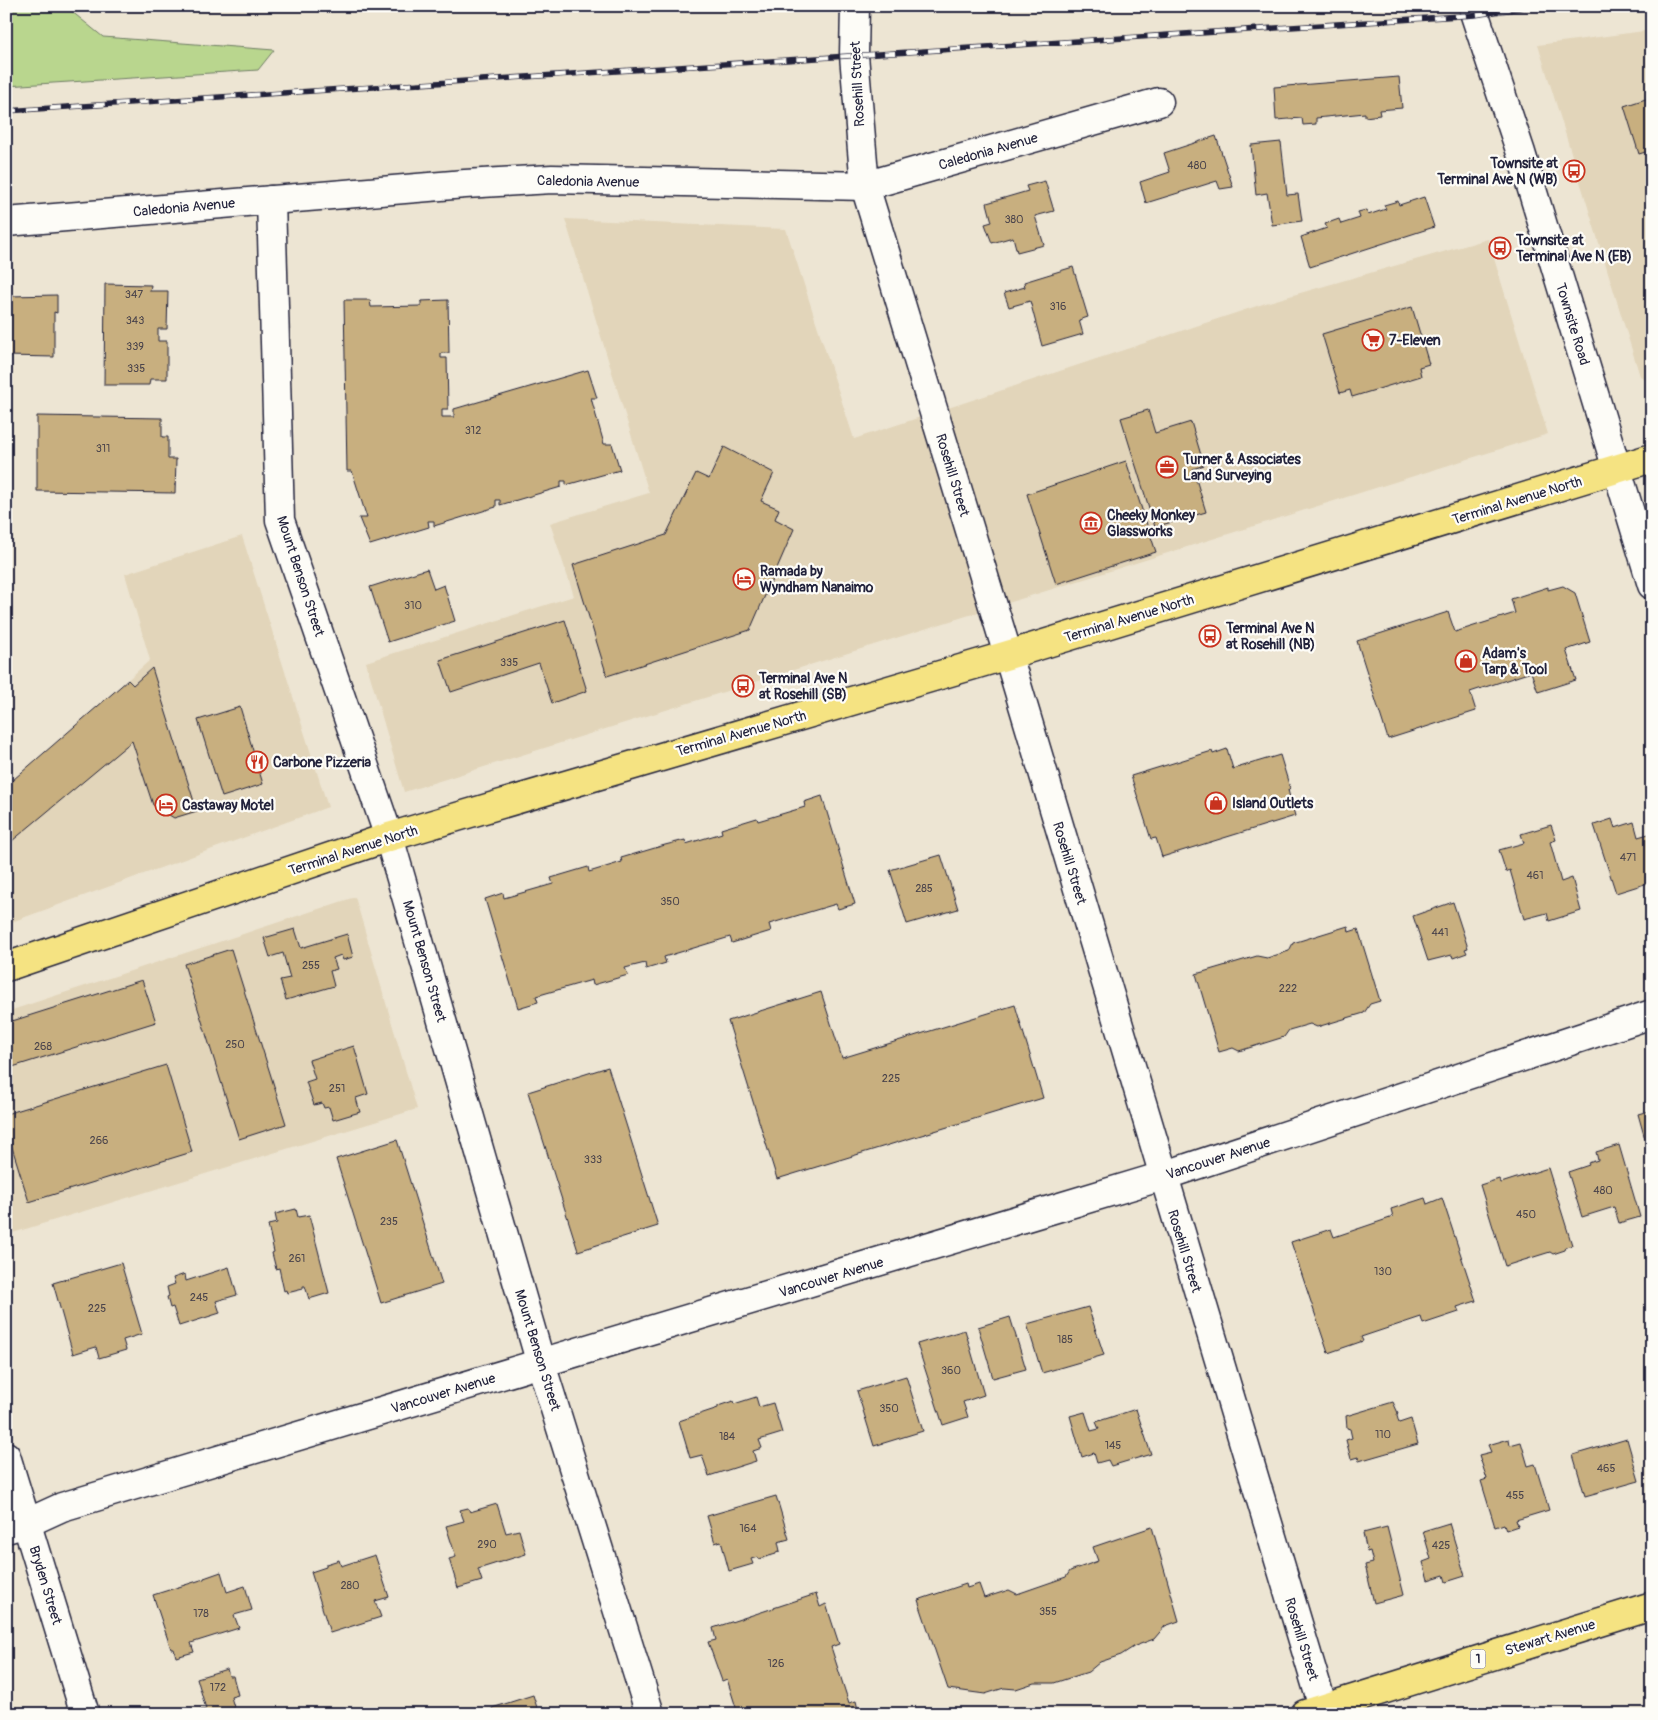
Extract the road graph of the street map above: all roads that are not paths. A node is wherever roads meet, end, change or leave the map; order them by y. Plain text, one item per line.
1 (855, 6) edge
2 (1474, 6) edge
3 (1159, 102) dead end
4 (865, 186) junction
5 (271, 200) junction
6 (6, 222) edge
7 (1652, 458) edge
8 (1618, 469) junction
9 (1652, 585) edge
10 (1008, 655) junction
11 (389, 837) junction
12 (6, 967) edge
13 (1652, 1014) edge
14 (1163, 1176) junction
15 (541, 1364) junction
16 (6, 1456) edge
17 (17, 1526) edge
18 (1652, 1606) edge
19 (1318, 1712) edge
20 (85, 1714) edge
21 (650, 1714) edge

1 - 4 street, Rosehill Street
2 - 8 street, Townsite Road
3 - 4 street, Caledonia Avenue
4 - 5 street, Caledonia Avenue
4 - 10 street, Rosehill Street
5 - 6 street, Caledonia Avenue
5 - 11 street, Mount Benson Street
7 - 8 main road, Terminal Avenue North
8 - 9 street, Townsite Road
8 - 10 main road, Terminal Avenue North
10 - 11 main road, Terminal Avenue North
10 - 14 street, Rosehill Street
11 - 12 main road, Terminal Avenue North
11 - 15 street, Mount Benson Street
13 - 14 street, Vancouver Avenue
14 - 15 street, Vancouver Avenue
14 - 19 street, Rosehill Street
15 - 17 street, Vancouver Avenue
15 - 21 street, Mount Benson Street
16 - 17 street, Bryden Street
17 - 20 street, Bryden Street
18 - 19 main road, Stewart Avenue / 1

